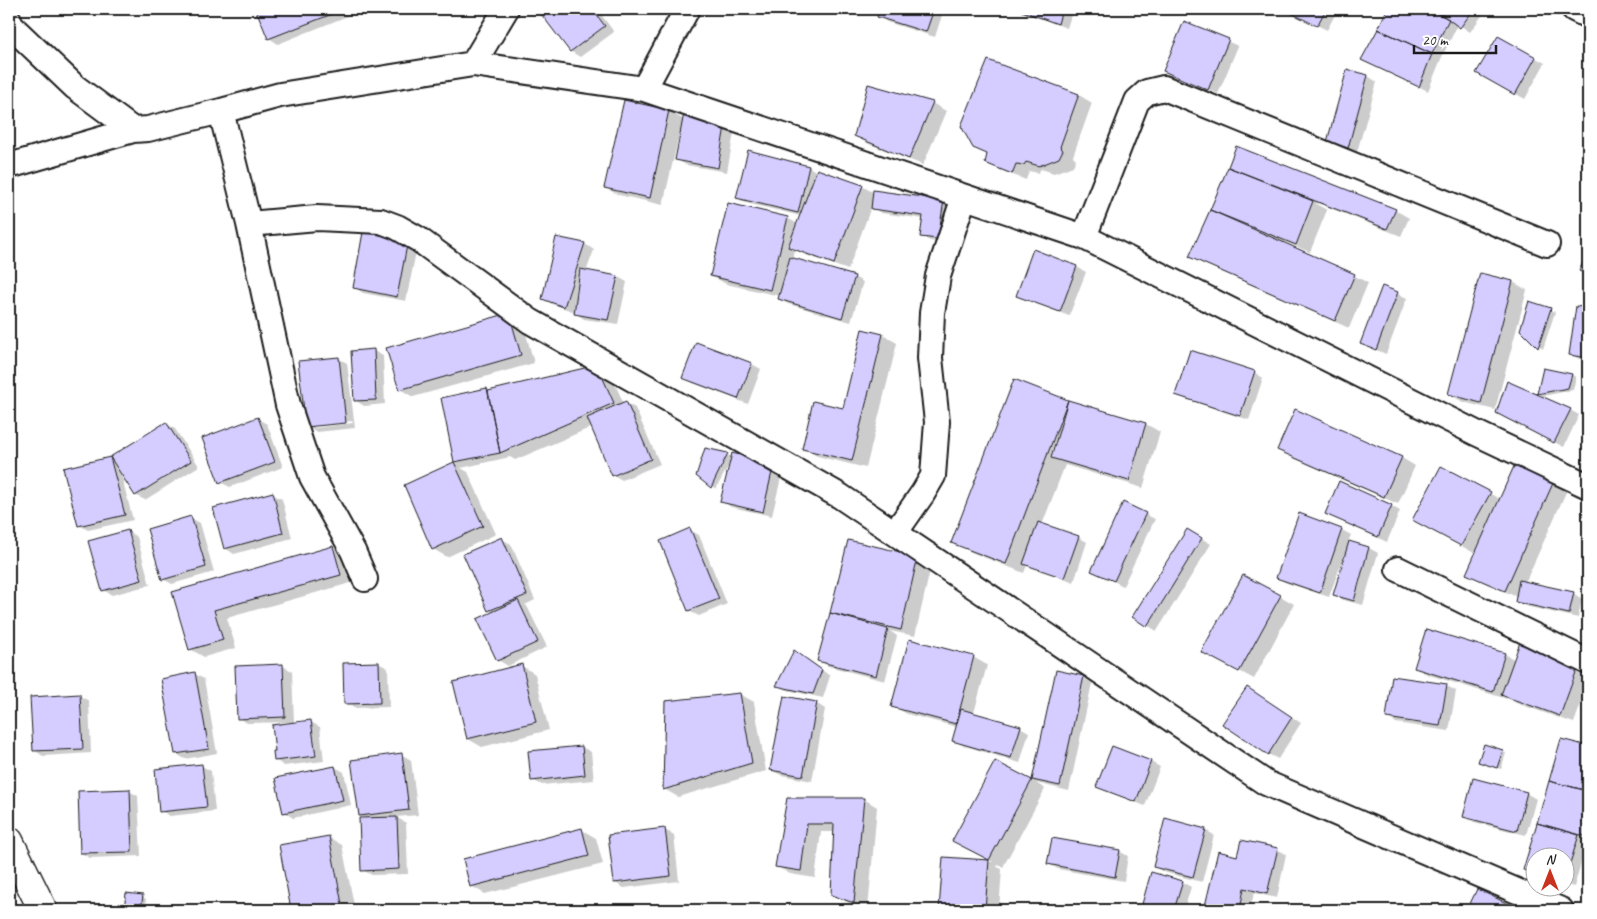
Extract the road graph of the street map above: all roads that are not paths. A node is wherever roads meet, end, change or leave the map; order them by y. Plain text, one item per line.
1 (506, 9) edge
2 (687, 9) edge
3 (1574, 9) edge
4 (1588, 16) edge
5 (9, 20) edge
6 (474, 64) junction
7 (644, 89) junction
8 (221, 111) junction
9 (133, 130) junction
10 (9, 166) edge
11 (964, 197) junction
12 (249, 224) junction
13 (1084, 237) junction
14 (1547, 244) dead end
15 (1588, 486) edge
16 (895, 533) junction
17 (1398, 569) dead end
18 (365, 579) dead end
19 (1588, 662) edge
20 (9, 841) edge
21 (43, 910) edge
22 (1561, 910) edge

1 - 6 street
2 - 7 street
3 - 4 street
5 - 9 street
6 - 7 street
6 - 8 street
7 - 11 street
8 - 9 street
8 - 12 street
9 - 10 street
11 - 13 street
11 - 16 street
12 - 16 street
12 - 18 street
13 - 14 street
13 - 15 street
16 - 22 street
17 - 19 street
20 - 21 street

